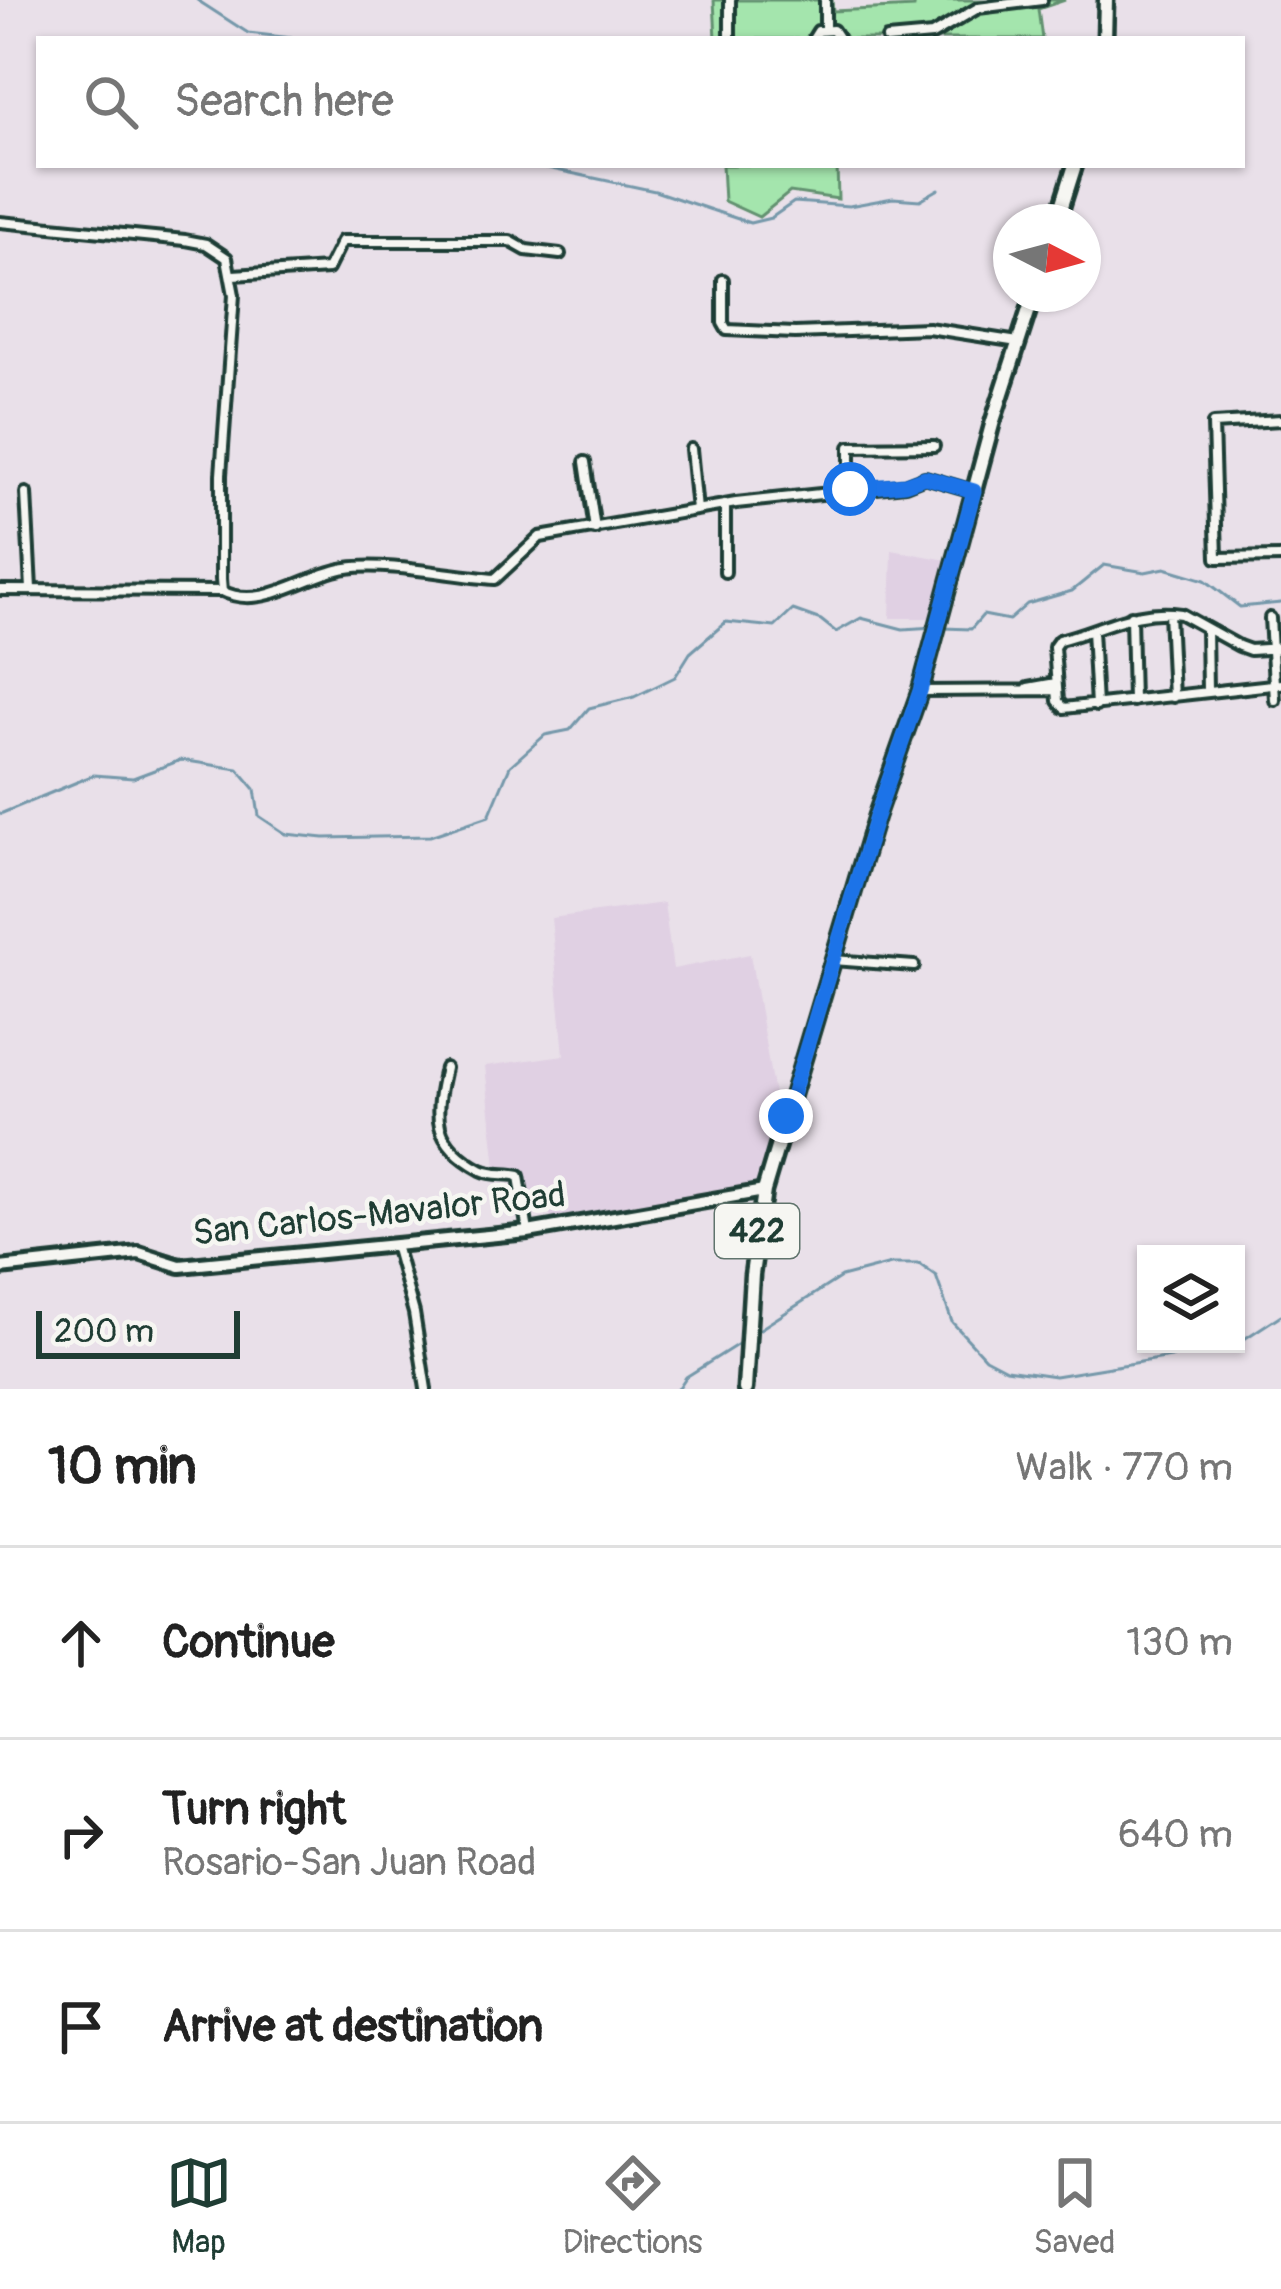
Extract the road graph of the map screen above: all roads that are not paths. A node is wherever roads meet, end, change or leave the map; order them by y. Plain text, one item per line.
1 (730, 0) edge
2 (825, 0) edge
3 (1042, 0) edge
4 (1106, 0) edge
5 (825, 28) junction
6 (730, 36) edge
7 (816, 36) edge
8 (837, 36) edge
9 (921, 36) edge
10 (1106, 36) edge
11 (1074, 168) edge
12 (1063, 204) edge
13 (0, 222) edge
14 (560, 254) dead end
15 (233, 275) junction
16 (723, 280) dead end
17 (1028, 312) edge
18 (1018, 342) junction
19 (1281, 421) edge
20 (934, 446) dead end
21 (691, 449) dead end
22 (585, 462) dead end
23 (850, 489) junction
24 (974, 491) junction
25 (26, 493) dead end
26 (725, 505) junction
27 (697, 510) junction
28 (596, 529) junction
29 (1281, 557) edge
30 (725, 572) dead end
31 (0, 590) edge
32 (31, 590) junction
33 (222, 591) junction
34 (1169, 613) junction
35 (1131, 616) junction
36 (1270, 618) dead end
37 (1206, 627) junction
38 (1092, 630) junction
39 (1276, 649) edge
40 (1278, 685) edge
41 (1056, 686) junction
42 (1207, 690) junction
43 (920, 691) junction
44 (1172, 697) junction
45 (1275, 700) dead end
46 (1133, 701) junction
47 (1096, 706) junction
48 (831, 960) junction
49 (914, 966) dead end
50 (445, 1068) dead end
51 (764, 1191) junction
52 (528, 1232) junction
53 (395, 1245) junction
54 (0, 1268) edge
55 (426, 1389) edge
56 (745, 1389) edge

1 - 6 street
2 - 5 street
3 - 9 street
4 - 10 main road
5 - 7 street
5 - 8 street
11 - 12 main road
13 - 15 street
14 - 15 street
15 - 33 street
16 - 18 street
17 - 18 main road, 422
18 - 24 main road, 422
19 - 29 street
20 - 23 street
21 - 27 street
22 - 28 street
23 - 24 street
23 - 26 street
24 - 43 main road, 422
25 - 32 street
26 - 27 street
26 - 30 street
27 - 28 street
28 - 33 street
31 - 32 street
32 - 33 street
34 - 35 street
34 - 37 street
34 - 44 street
35 - 38 street
35 - 46 street
36 - 39 street
37 - 39 street
37 - 42 street
38 - 41 street
38 - 47 street
39 - 40 street
40 - 42 street
40 - 45 street
41 - 43 street
41 - 47 street
42 - 44 street
43 - 48 main road, 422
44 - 46 street
46 - 47 street
48 - 49 street
48 - 51 main road, 422
50 - 52 street
51 - 52 street, San Carlos-Mavalor Road
51 - 56 main road, 422
52 - 53 street, San Carlos-Mavalor Road
53 - 54 street, San Carlos-Mavalor Road
53 - 55 street

